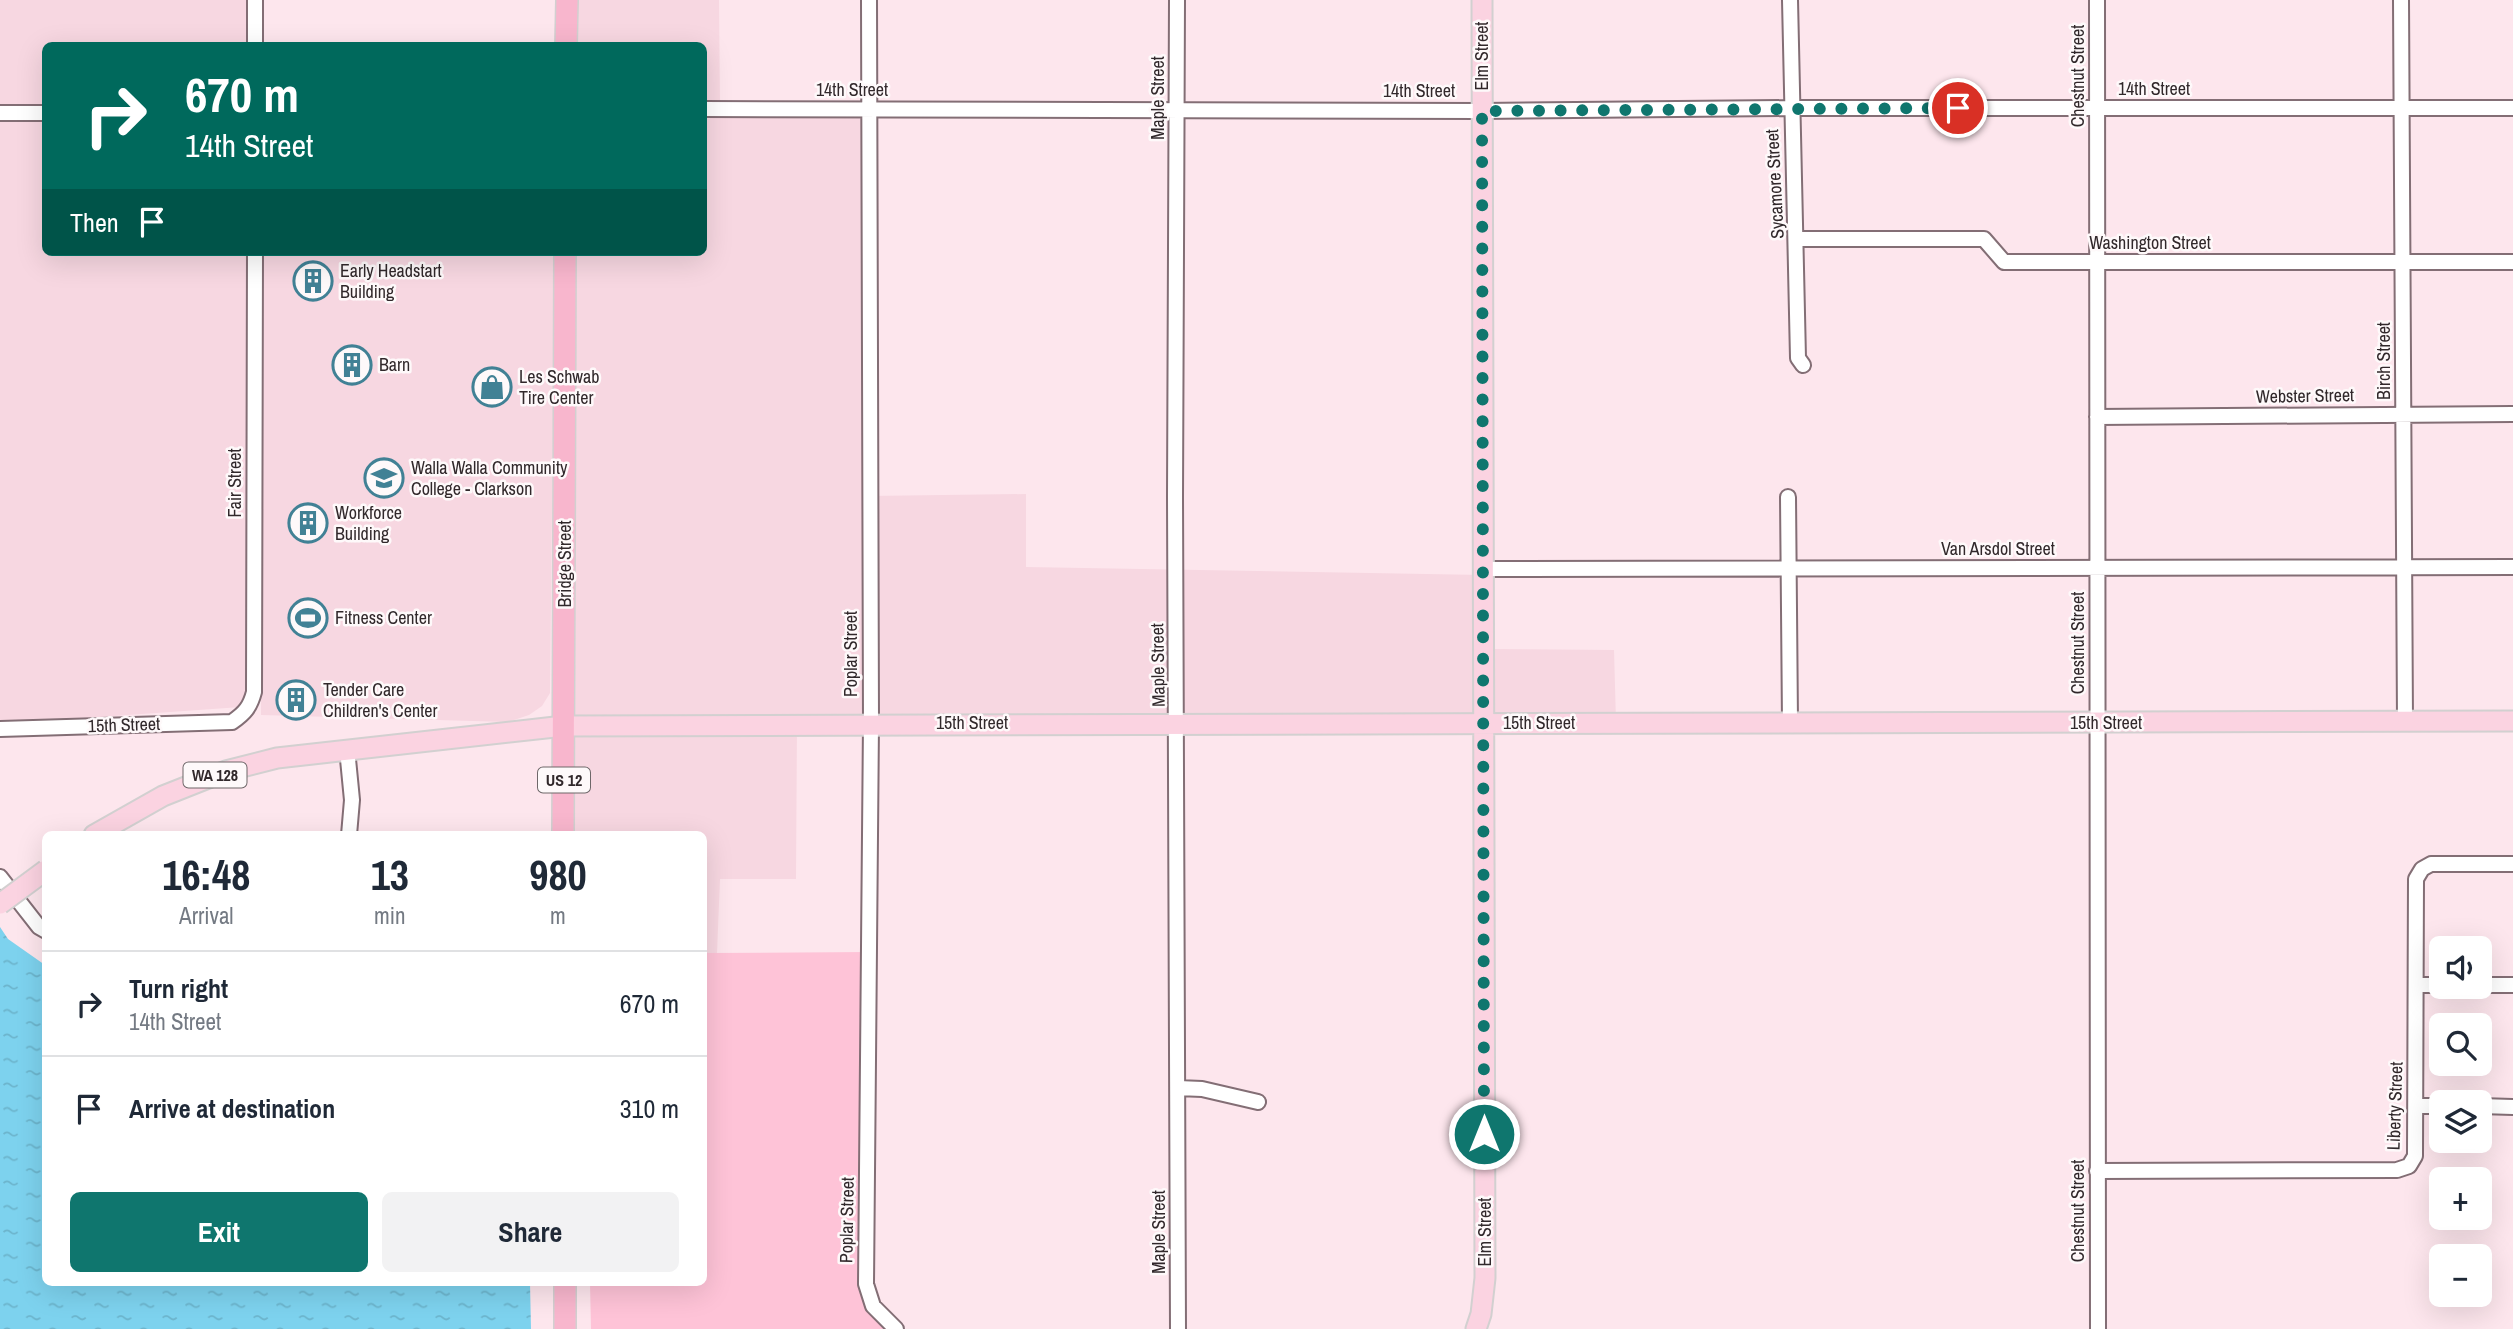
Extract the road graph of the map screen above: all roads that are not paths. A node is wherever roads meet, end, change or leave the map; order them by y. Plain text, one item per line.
1 (255, 0) edge
2 (566, 0) edge
3 (869, 0) edge
4 (1177, 0) edge
5 (1482, 0) edge
6 (1790, 0) edge
7 (2097, 0) edge
8 (2401, 0) edge
9 (255, 42) edge
10 (566, 42) edge
11 (2402, 107) junction
12 (1791, 108) junction
13 (2097, 108) junction
14 (2513, 108) edge
15 (707, 109) edge
16 (1177, 109) junction
17 (870, 110) junction
18 (1482, 111) junction
19 (0, 113) edge
20 (42, 113) edge
21 (1797, 239) junction
22 (255, 256) edge
23 (565, 256) edge
24 (2097, 262) junction
25 (2404, 262) junction
26 (2513, 262) edge
27 (1803, 365) dead end
28 (2403, 414) junction
29 (2513, 414) edge
30 (2097, 417) junction
31 (1788, 497) dead end
32 (2513, 567) edge
33 (1789, 568) junction
34 (2098, 568) junction
35 (2405, 568) junction
36 (1483, 569) junction
37 (246, 712) joint
38 (1790, 721) junction
39 (2405, 722) junction
40 (2513, 722) edge
41 (871, 723) junction
42 (1483, 723) junction
43 (2097, 723) junction
44 (1178, 724) junction
45 (564, 726) junction
46 (0, 729) edge
47 (347, 749) junction
48 (101, 831) edge
49 (349, 831) edge
50 (563, 831) edge
51 (2513, 864) edge
52 (42, 873) edge
53 (0, 877) edge
54 (0, 904) edge
55 (42, 926) edge
56 (2416, 985) junction
57 (2429, 985) edge
58 (2492, 985) edge
59 (2513, 985) edge
60 (1178, 1088) junction
61 (1258, 1102) dead end
62 (2416, 1106) junction
63 (2429, 1106) edge
64 (2492, 1106) edge
65 (2513, 1107) edge
66 (2097, 1171) junction
67 (565, 1286) edge
68 (565, 1329) edge
69 (896, 1329) edge
70 (1178, 1329) edge
71 (1476, 1329) edge
72 (2098, 1329) edge

1 - 9 street
2 - 10 highway
3 - 17 street, Poplar Street
4 - 16 street, Maple Street
5 - 18 main road, Elm Street
6 - 12 street, Sycamore Street
7 - 13 street, Chestnut Street
8 - 11 street, Birch Street
11 - 13 street, 14th Street
11 - 14 street, 14th Street
11 - 25 street, Birch Street
12 - 13 street, 14th Street
12 - 18 street, 14th Street
12 - 21 street, Sycamore Street
13 - 24 street, Chestnut Street
15 - 17 street, 14th Street
16 - 17 street, 14th Street
16 - 18 street, 14th Street
16 - 44 street, Maple Street
17 - 41 street, Poplar Street
18 - 36 main road, Elm Street
19 - 20 street
21 - 24 street, Washington Street
21 - 27 street, Sycamore Street
22 - 37 street, Fair Street
23 - 45 highway, Bridge Street / US 12
24 - 25 street, Washington Street
24 - 30 street, Chestnut Street
25 - 26 street, Washington Street
25 - 28 street, Birch Street
28 - 29 street, Webster Street
28 - 30 street, Webster Street
28 - 35 street, Birch Street
30 - 34 street, Chestnut Street
31 - 33 street
32 - 35 street, Van Arsdol Street
33 - 34 street, Van Arsdol Street
33 - 36 street, Van Arsdol Street
33 - 38 street
34 - 35 street, Van Arsdol Street
34 - 43 street, Chestnut Street
35 - 39 street, Birch Street
36 - 42 main road, Elm Street
37 - 46 street, 15th Street
38 - 42 main road, 15th Street
38 - 43 main road, 15th Street
39 - 40 main road, 15th Street
39 - 43 main road, 15th Street
41 - 44 main road, 15th Street
41 - 45 main road, 15th Street
41 - 69 street, Poplar Street
42 - 44 main road, 15th Street
42 - 71 main road, Elm Street
43 - 66 street, Chestnut Street
44 - 60 street, Maple Street
45 - 47 main road, WA 128
45 - 50 highway, Bridge Street / US 12
47 - 48 main road, WA 128
47 - 49 street
51 - 56 street, Liberty Street
52 - 54 main road, bridge
53 - 55 street
56 - 57 street
56 - 62 street, Liberty Street
58 - 59 street
60 - 61 street
60 - 70 street, Maple Street
62 - 63 street
62 - 66 street, Liberty Street
64 - 65 street
66 - 72 street, Chestnut Street
67 - 68 highway

